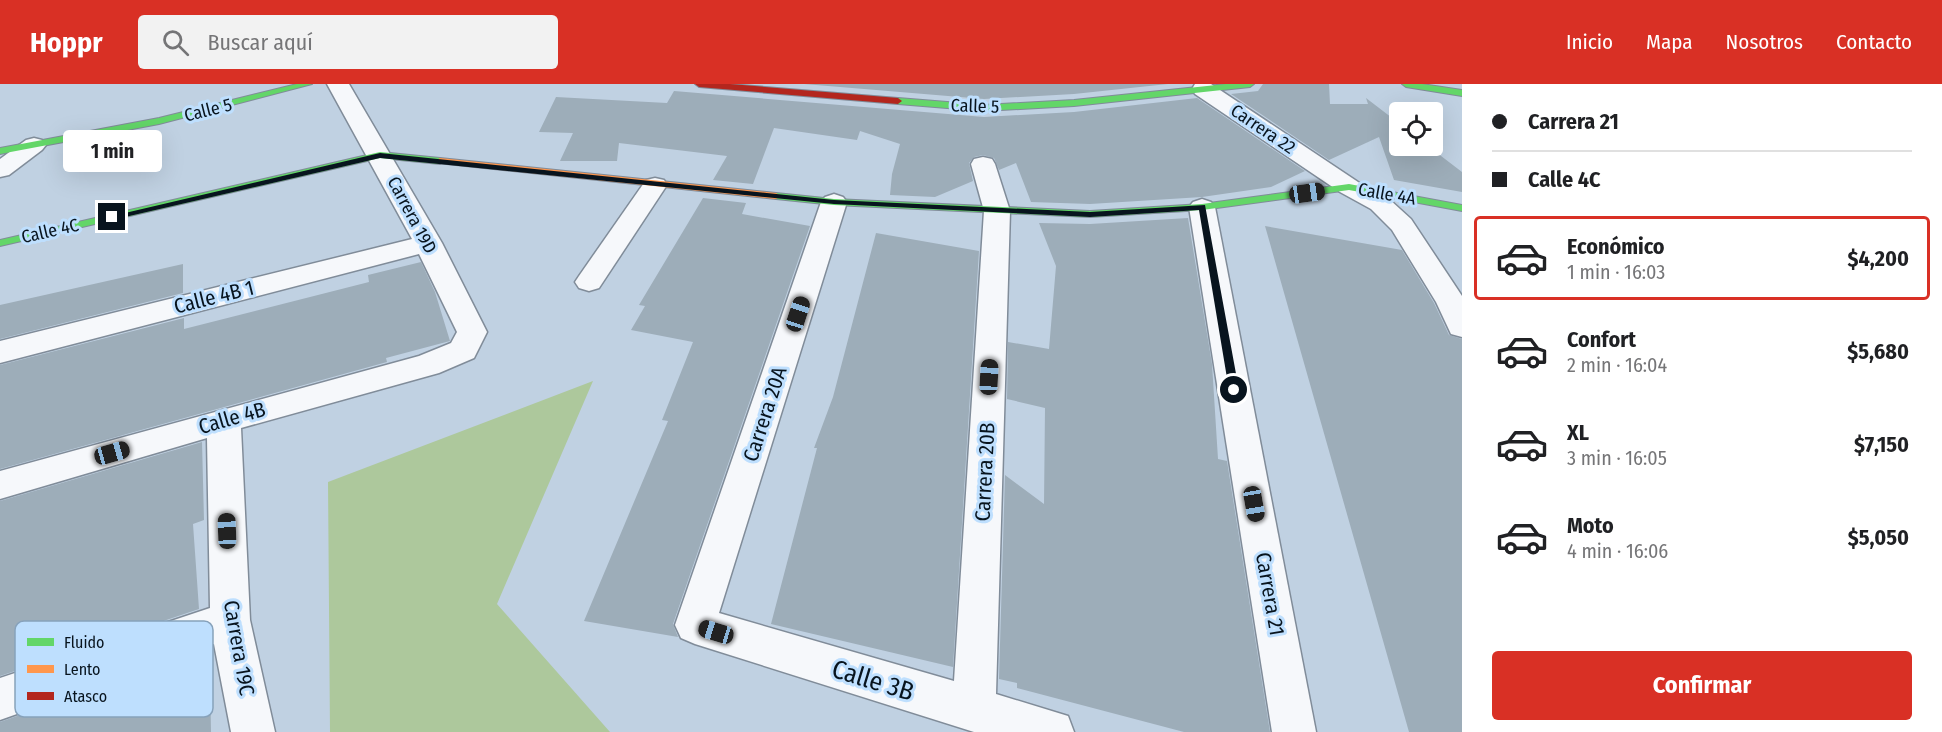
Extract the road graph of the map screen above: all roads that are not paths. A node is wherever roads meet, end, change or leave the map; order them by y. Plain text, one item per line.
1 (308, 84) edge
2 (338, 84) edge
3 (699, 84) edge
4 (1250, 84) edge
5 (1406, 84) edge
6 (733, 85) edge
7 (1203, 89) junction
8 (1462, 93) edge
9 (34, 145) junction
10 (0, 151) edge
11 (380, 156) junction
12 (983, 164) dead end
13 (0, 170) edge
14 (656, 185) junction
15 (1349, 188) junction
16 (834, 202) junction
17 (1202, 207) junction
18 (1462, 208) edge
19 (997, 211) junction
20 (0, 243) edge
21 (428, 243) junction
22 (589, 282) dead end
23 (1458, 311) edge
24 (464, 350) joint
25 (0, 352) edge
26 (224, 420) junction
27 (0, 485) edge
28 (230, 620) junction
29 (695, 625) joint
30 (213, 626) edge
31 (15, 694) edge
32 (0, 699) edge
33 (974, 710) junction
34 (253, 732) edge
35 (1052, 732) edge
36 (1294, 732) edge

1 - 9 street, Calle 5
2 - 11 street, Carrera 19D
3 - 6 street, Calle 5
4 - 7 street, Calle 5
5 - 8 street
6 - 7 street, Calle 5
7 - 15 street, Carrera 22
9 - 10 street, Calle 5
9 - 13 street
11 - 14 street, Calle 4A
11 - 20 street, Calle 4C
11 - 21 street, Carrera 19D
12 - 19 street, Carrera 20B
14 - 16 street, Calle 4A
14 - 22 street
15 - 17 street, Calle 4A
15 - 18 street, Calle 4A
15 - 23 street, Carrera 22
16 - 19 street, Calle 4A
16 - 29 street, Carrera 20A
17 - 19 street, Calle 4A
17 - 36 street, Carrera 21
19 - 33 street, Carrera 20B
21 - 24 street, Carrera 19D
21 - 25 street, Calle 4B 1
24 - 26 street, Calle 4B
26 - 27 street, Calle 4B
26 - 28 street, Carrera 19C
28 - 30 street
28 - 34 street, Carrera 19C
29 - 33 street, Calle 3B
31 - 32 street
33 - 35 street, Calle 3B

